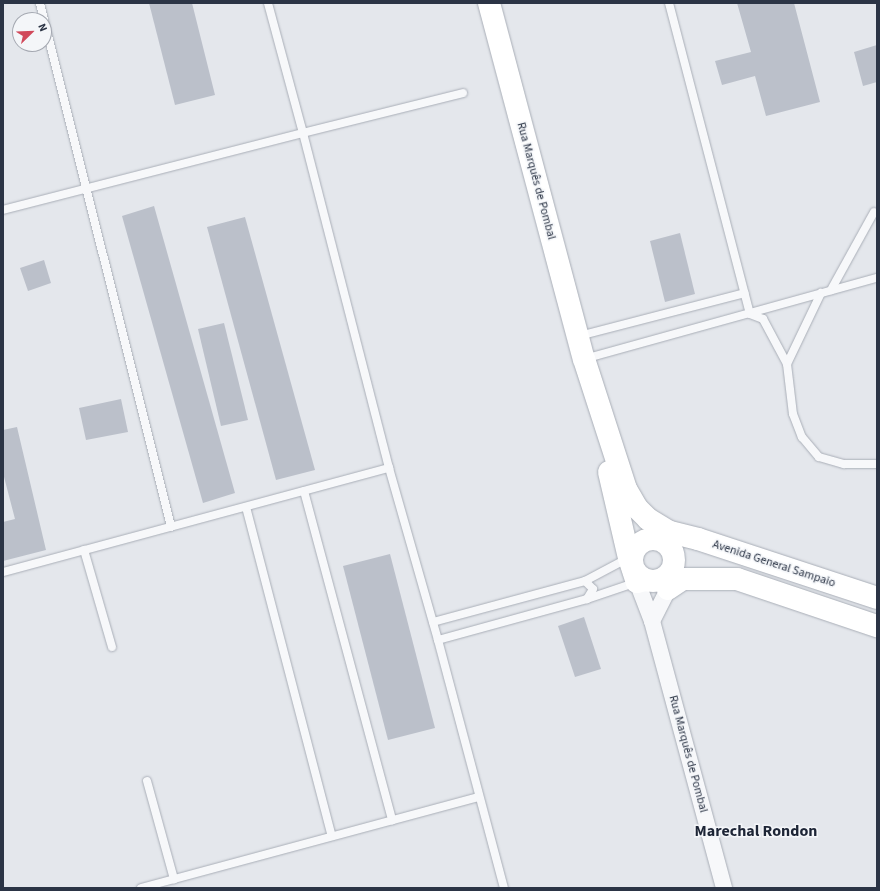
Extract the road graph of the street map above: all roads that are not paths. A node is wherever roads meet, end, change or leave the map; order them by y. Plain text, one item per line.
1 (40, 3) edge
2 (268, 3) edge
3 (489, 3) edge
4 (669, 3) edge
5 (463, 93) dead end
6 (303, 133) junction
7 (88, 188) junction
8 (3, 210) edge
9 (874, 212) dead end
10 (877, 278) edge
11 (832, 290) junction
12 (745, 293) junction
13 (821, 293) junction
14 (750, 314) junction
15 (577, 336) junction
16 (584, 359) junction
17 (787, 364) junction
18 (877, 464) edge
19 (388, 468) junction
20 (304, 492) junction
21 (246, 506) junction
22 (171, 527) junction
23 (670, 532) junction
24 (84, 550) junction
25 (653, 570) junction
26 (3, 572) edge
27 (585, 580) junction
28 (877, 598) edge
29 (587, 599) junction
30 (652, 621) junction
31 (433, 622) junction
32 (877, 626) edge
33 (438, 640) junction
34 (112, 647) dead end
35 (147, 781) dead end
36 (479, 797) junction
37 (392, 820) junction
38 (332, 836) junction
39 (174, 879) junction
40 (141, 888) edge
41 (504, 888) edge
42 (724, 888) edge

1 - 7 lane
2 - 6 lane
3 - 15 street, Rua Marquês de Pombal
4 - 12 lane
5 - 6 lane
6 - 7 lane
6 - 19 lane
7 - 8 lane
7 - 22 lane
9 - 11 lane
10 - 11 lane
11 - 13 lane
12 - 14 lane
12 - 15 lane
13 - 14 lane
13 - 17 lane
14 - 16 lane
14 - 17 lane
15 - 16 street, Rua Marquês de Pombal
16 - 23 street, Rua Marquês de Pombal
16 - 25 street, Rua Marquês de Pombal
17 - 18 lane
19 - 20 lane
19 - 31 lane
20 - 21 lane
20 - 37 lane
21 - 22 lane
21 - 38 lane
22 - 24 lane
23 - 25 street
23 - 28 street, Avenida General Sampaio
24 - 26 lane
24 - 34 lane
25 - 27 lane
25 - 29 lane
25 - 30 street
25 - 30 street, Rua Marquês de Pombal
25 - 32 street
27 - 29 lane
27 - 31 lane
29 - 33 lane
30 - 42 street, Rua Marquês de Pombal
31 - 33 lane
33 - 36 lane
35 - 39 lane
36 - 37 lane
36 - 41 lane
37 - 38 lane
38 - 39 lane
39 - 40 lane

